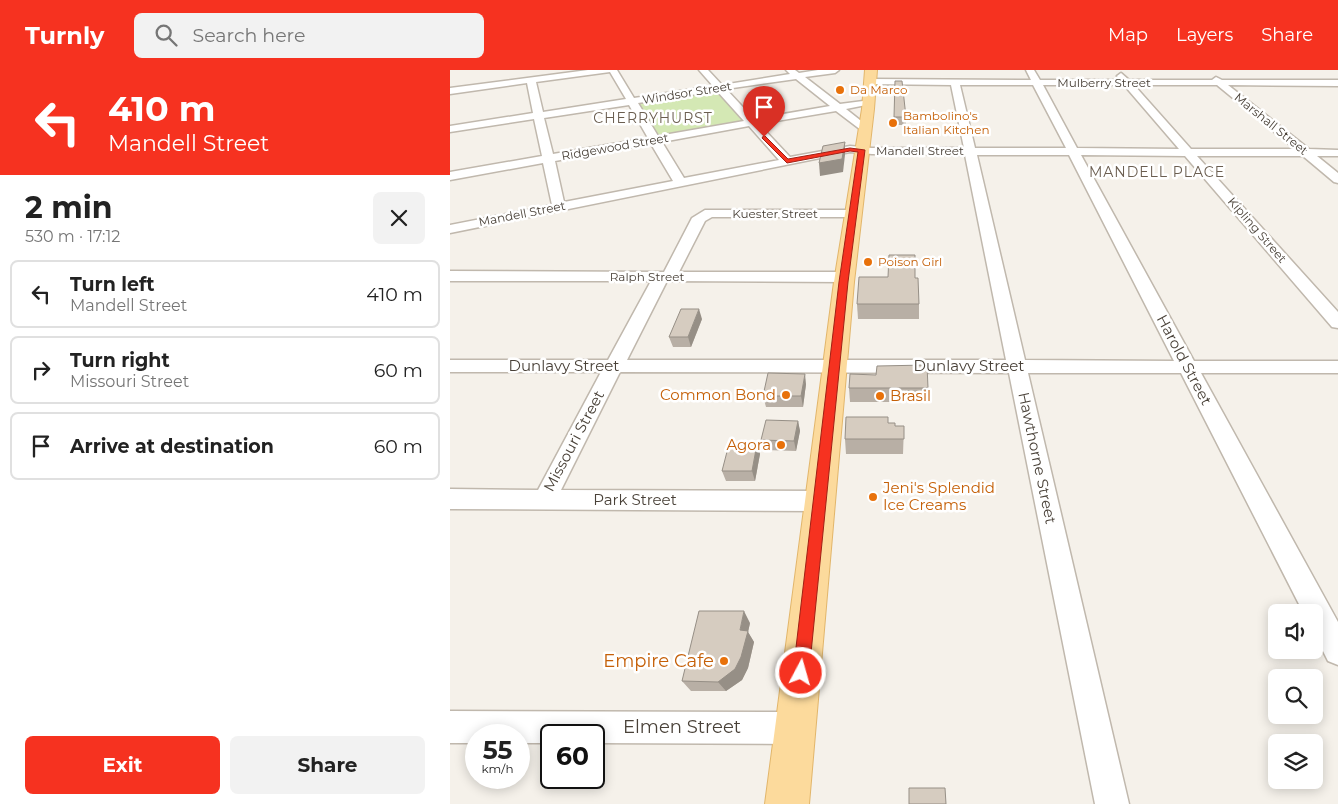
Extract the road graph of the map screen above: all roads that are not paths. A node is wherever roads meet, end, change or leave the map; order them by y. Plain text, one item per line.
1 (608, 70) edge
2 (613, 70) edge
3 (703, 70) edge
4 (835, 70) edge
5 (1116, 70) edge
6 (1204, 70) edge
7 (924, 72) dead end
8 (794, 73) edge
9 (1298, 74) dead end
10 (1033, 76) edge
11 (531, 80) junction
12 (924, 82) junction
13 (955, 82) junction
14 (1127, 83) junction
15 (1220, 83) junction
16 (1313, 83) junction
17 (1338, 83) edge
18 (719, 88) junction
19 (450, 91) edge
20 (1331, 94) dead end
21 (632, 101) junction
22 (867, 107) edge
23 (838, 108) junction
24 (539, 115) junction
25 (752, 123) junction
26 (450, 129) edge
27 (655, 140) junction
28 (970, 151) junction
29 (1072, 152) junction
30 (1188, 152) junction
31 (1306, 152) junction
32 (1338, 152) edge
33 (549, 159) junction
34 (787, 161) junction
35 (450, 176) edge
36 (1338, 179) edge
37 (680, 182) junction
38 (559, 207) junction
39 (854, 214) junction
40 (699, 218) joint
41 (450, 229) edge
42 (450, 276) edge
43 (665, 277) junction
44 (844, 277) junction
45 (1338, 323) edge
46 (450, 366) edge
47 (614, 366) junction
48 (834, 366) junction
49 (1017, 366) junction
50 (1188, 367) junction
51 (1338, 367) edge
52 (450, 499) edge
53 (544, 500) junction
54 (821, 501) junction
55 (1338, 651) edge
56 (450, 727) edge
57 (795, 728) junction
58 (787, 804) edge
59 (1112, 804) edge

1 - 11 street
2 - 21 street
3 - 18 street
4 - 8 street, Windsor Street
5 - 14 street, Kipling Street
6 - 15 street, Marshall Street
7 - 12 street
8 - 18 street, Windsor Street
8 - 23 street
9 - 16 street
10 - 13 street, Mulberry Street
10 - 14 street, Mulberry Street
10 - 29 street, Harold Street
11 - 19 street
11 - 24 street
12 - 13 street, Mulberry Street
12 - 22 street, Mulberry Street
13 - 28 street, Hawthorne Street
14 - 15 street, Mulberry Street
14 - 30 street, Kipling Street
15 - 16 street, Mulberry Street
15 - 31 street, Marshall Street
16 - 17 street, Mulberry Street
16 - 20 street
18 - 21 street, Windsor Street
18 - 25 street
21 - 24 street, Windsor Street
21 - 27 street
22 - 23 street
22 - 23 street, Ridgewood Street
22 - 28 street, Mandell Street
22 - 34 street, Mandell Street
22 - 39 main road
23 - 25 street, Ridgewood Street
24 - 26 street, Windsor Street
24 - 33 street
25 - 27 street, Ridgewood Street
25 - 34 street
27 - 33 street, Ridgewood Street
27 - 37 street
28 - 29 street, Mandell Street
28 - 49 street, Hawthorne Street
29 - 30 street, Mandell Street
29 - 50 street, Harold Street
30 - 31 street, Mandell Street
30 - 45 street, Kipling Street
31 - 32 street, Mandell Street
31 - 36 street, Marshall Street
33 - 35 street, Ridgewood Street
33 - 38 street
34 - 37 street, Mandell Street
37 - 38 street, Mandell Street
38 - 41 street, Mandell Street
39 - 40 street, Kuester Street
39 - 44 main road
40 - 43 street, Missouri Street
42 - 43 street, Ralph Street
43 - 44 street, Ralph Street
43 - 47 street, Missouri Street
44 - 48 main road
46 - 47 street, Dunlavy Street
47 - 48 street, Dunlavy Street
47 - 53 street, Missouri Street
48 - 49 street, Dunlavy Street
48 - 54 main road
49 - 50 street, Dunlavy Street
49 - 59 street, Hawthorne Street
50 - 51 street, Dunlavy Street
50 - 55 street, Harold Street
52 - 53 street, Park Street
53 - 54 street, Park Street
54 - 57 main road
56 - 57 street, Elmen Street
57 - 58 main road

